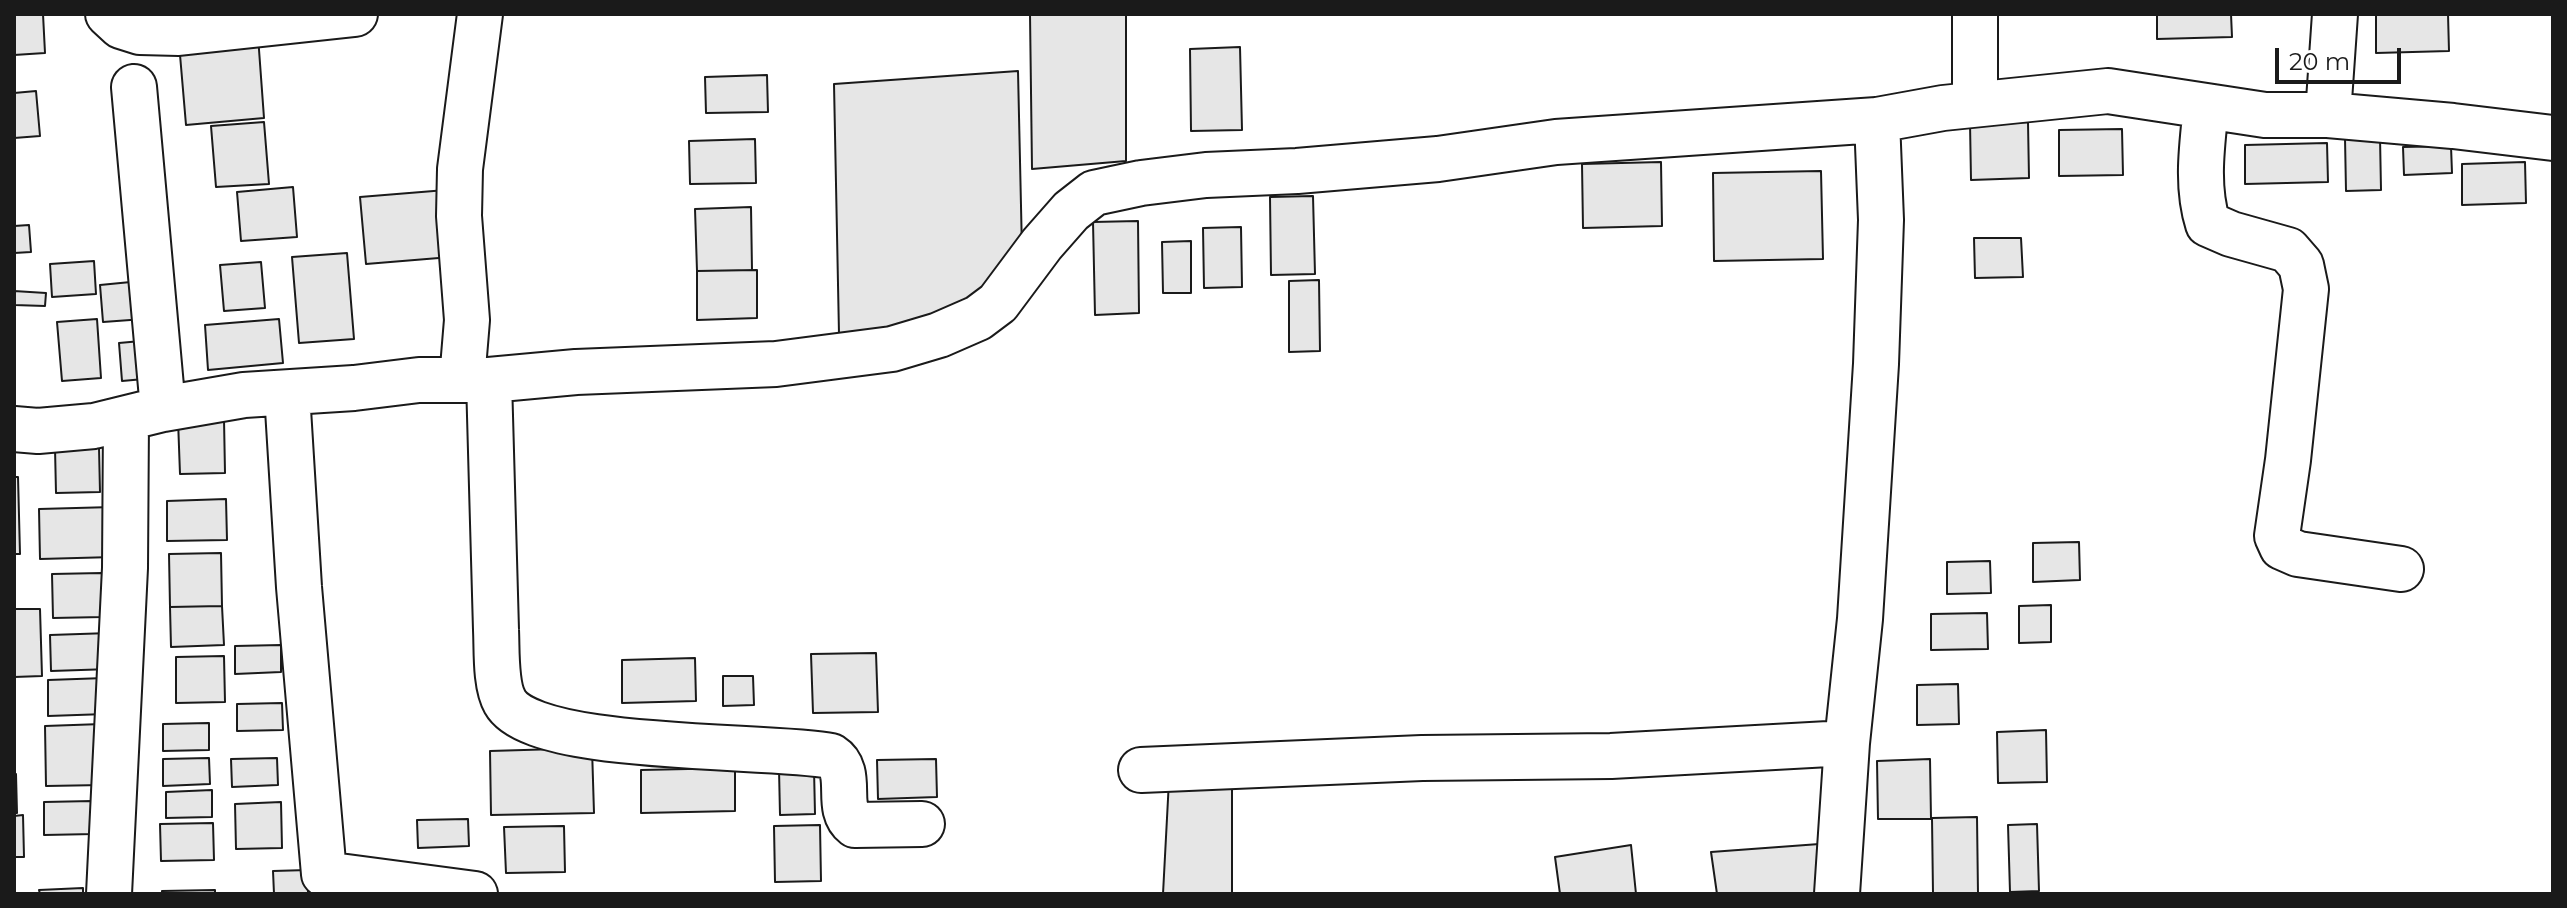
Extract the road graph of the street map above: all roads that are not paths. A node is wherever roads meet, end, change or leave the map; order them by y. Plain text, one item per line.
1 (108, 14) edge
2 (355, 14) edge
3 (480, 14) edge
4 (1975, 14) edge
5 (2335, 14) edge
6 (134, 87) dead end
7 (1975, 104) junction
8 (2206, 107) junction
9 (2328, 115) junction
10 (1877, 120) junction
11 (2553, 138) edge
12 (476, 380) junction
13 (287, 393) junction
14 (144, 414) junction
15 (14, 429) edge
16 (2401, 569) dead end
17 (1847, 743) junction
18 (1141, 770) dead end
19 (922, 824) dead end
20 (109, 894) edge
21 (475, 894) edge
22 (1837, 894) edge

1 - 2 street
3 - 12 street
4 - 7 street
5 - 9 street
6 - 14 street
7 - 8 street
7 - 10 street
8 - 9 street
8 - 16 street
9 - 11 street
10 - 12 street
10 - 17 street
12 - 13 street
12 - 19 street
13 - 14 street
13 - 21 street
14 - 15 street
14 - 20 street
17 - 18 street
17 - 22 street

